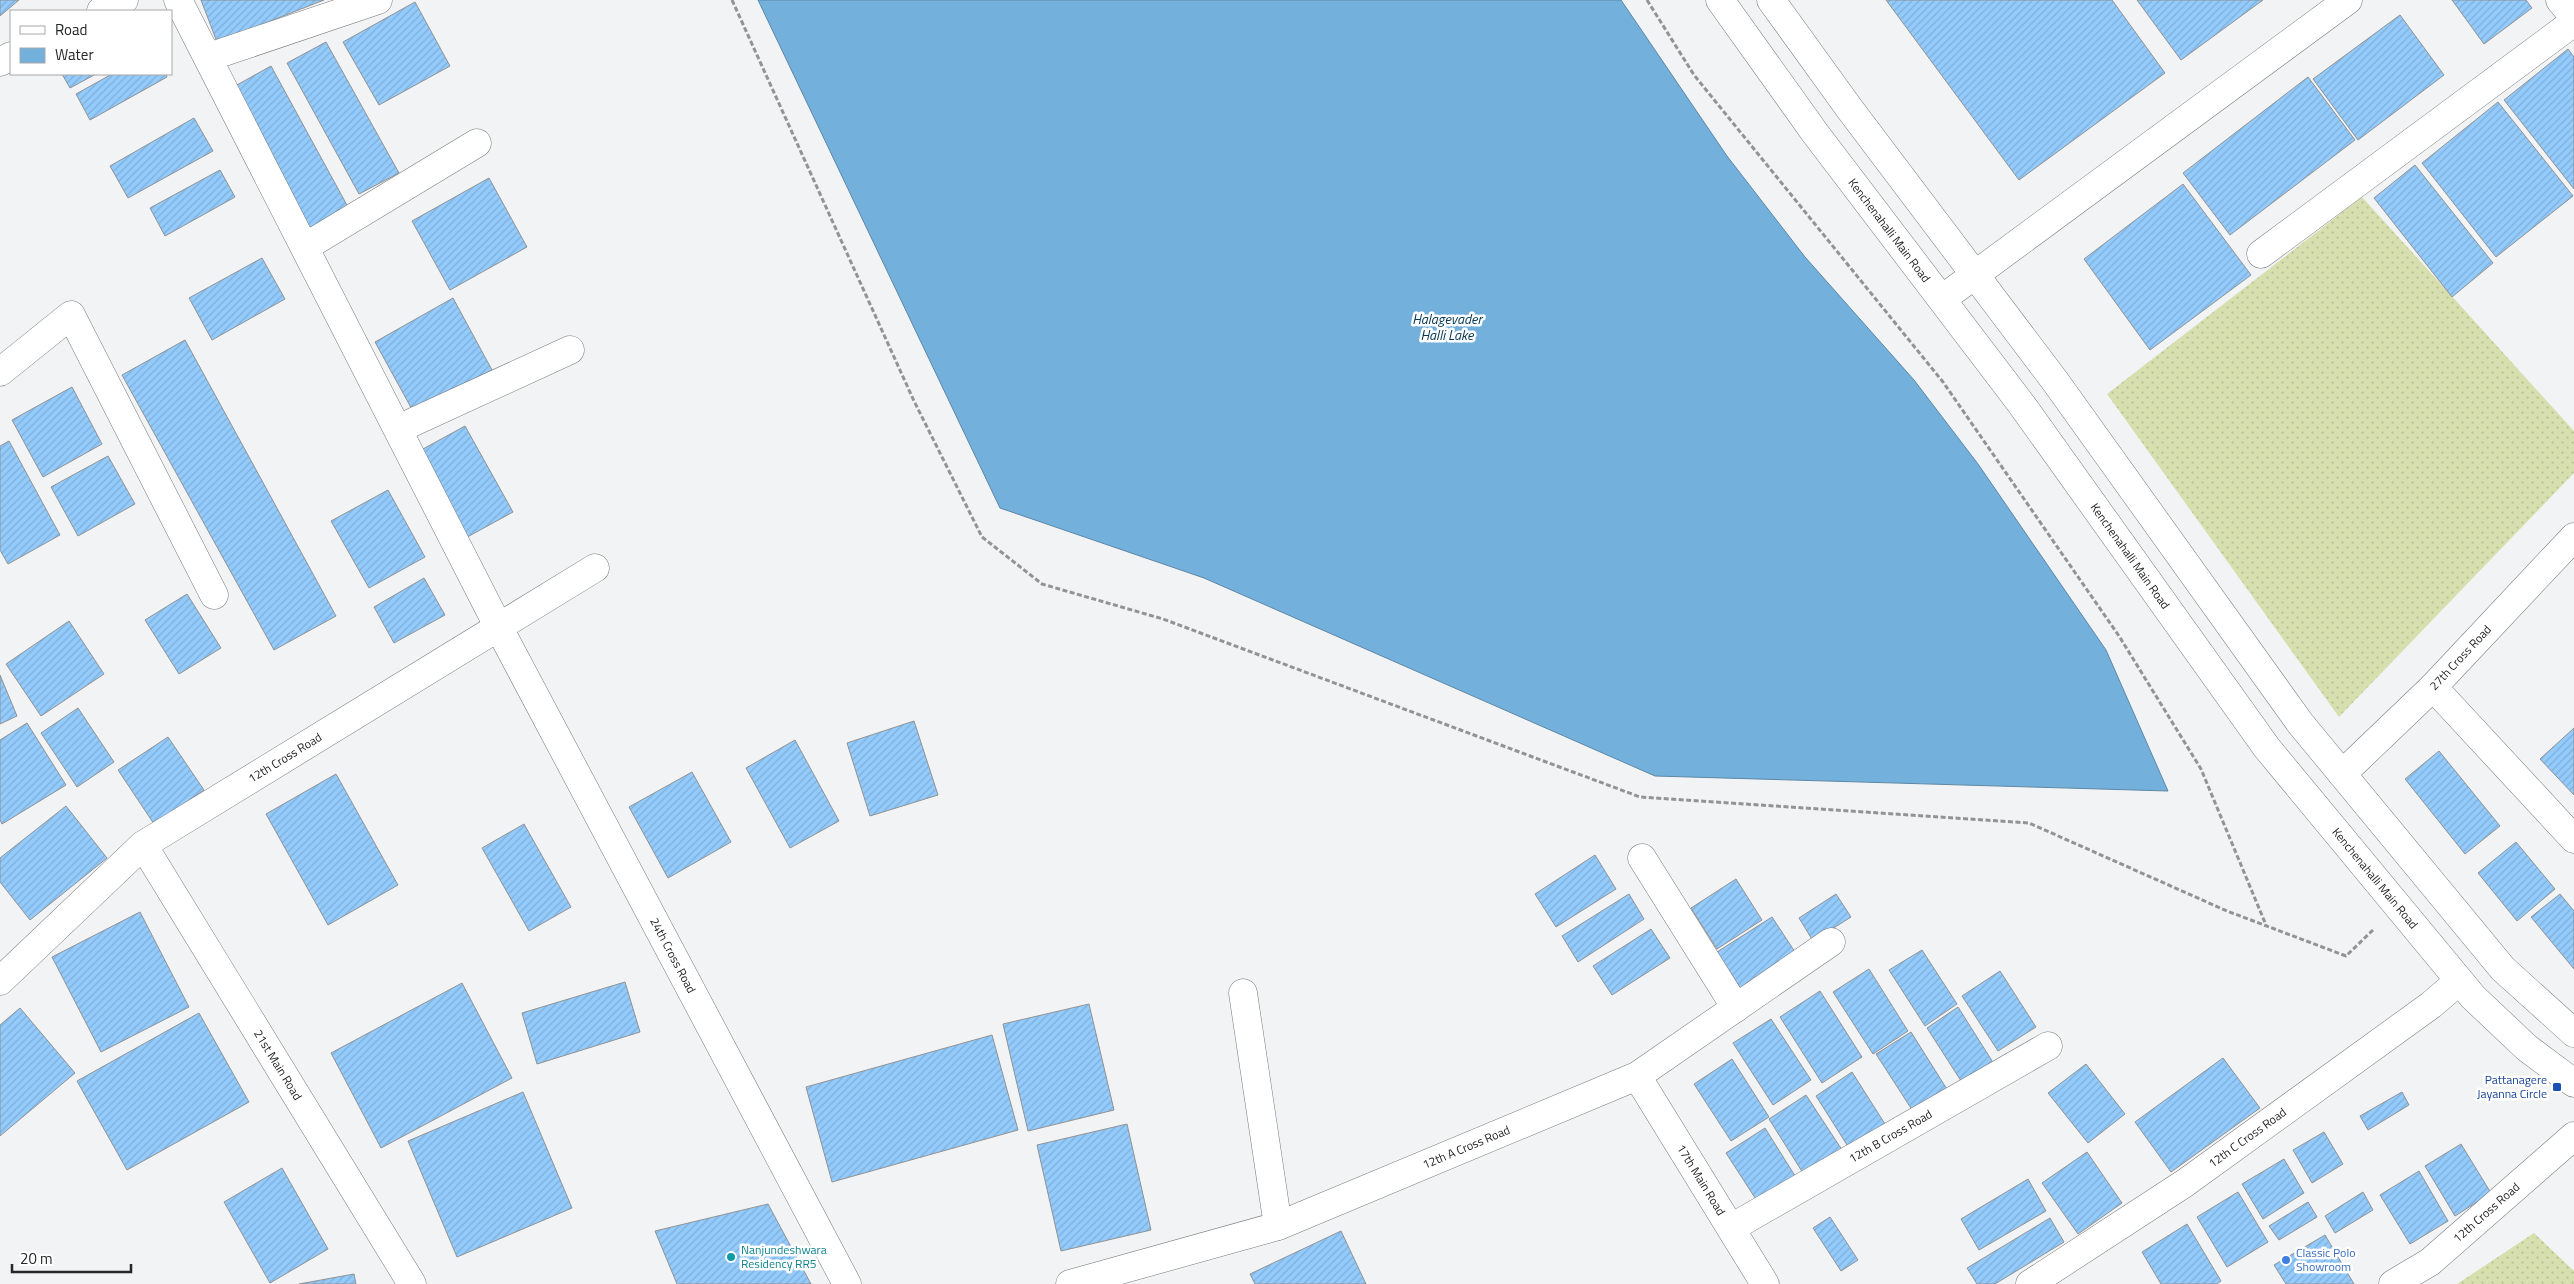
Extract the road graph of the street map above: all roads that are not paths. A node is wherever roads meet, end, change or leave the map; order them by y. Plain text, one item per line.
1 (124, 0) edge
2 (178, 0) edge
3 (378, 0) edge
4 (1720, 0) edge
5 (1771, 0) edge
6 (2348, 0) edge
7 (2560, 0) edge
8 (103, 10) edge
9 (2574, 17) edge
10 (2574, 22) edge
11 (209, 58) junction
12 (477, 143) dead end
13 (305, 246) junction
14 (2262, 254) dead end
15 (1975, 274) junction
16 (1942, 300) junction
17 (570, 350) dead end
18 (0, 372) edge
19 (398, 429) junction
20 (2574, 537) edge
21 (595, 568) dead end
22 (214, 595) dead end
23 (499, 628) junction
24 (2433, 687) junction
25 (2342, 774) junction
26 (2574, 839) edge
27 (143, 846) junction
28 (1642, 858) dead end
29 (1831, 942) dead end
30 (0, 981) edge
31 (2459, 981) junction
32 (1243, 993) dead end
33 (1736, 1008) junction
34 (2574, 1033) edge
35 (2048, 1046) dead end
36 (1637, 1076) junction
37 (2574, 1083) edge
38 (2574, 1136) edge
39 (1278, 1226) junction
40 (1731, 1228) junction
41 (412, 1284) edge
42 (847, 1284) edge
43 (1070, 1284) edge
44 (1765, 1284) edge
45 (2030, 1284) edge
46 (2393, 1284) edge

1 - 8 street
2 - 11 street, 24th Cross Road
3 - 11 street
4 - 16 street, Kenchenahalli Main Road
5 - 15 street
6 - 15 street
7 - 9 street
10 - 14 street
11 - 13 street, 24th Cross Road
12 - 13 street
13 - 19 street, 24th Cross Road
15 - 16 street
15 - 25 street
16 - 31 street, Kenchenahalli Main Road
17 - 19 street
18 - 22 street
19 - 23 street, 24th Cross Road
20 - 24 street, 27th Cross Road
21 - 23 street, 12th Cross Road
23 - 27 street, 12th Cross Road
23 - 42 street, 24th Cross Road
24 - 25 street, 27th Cross Road
24 - 26 street
25 - 34 street
27 - 30 street, 12th Cross Road
27 - 41 street, 21st Main Road
28 - 33 street
29 - 33 street, 12th A Cross Road
31 - 37 street, Kenchenahalli Main Road
31 - 45 street, 12th C Cross Road
32 - 39 street
33 - 36 street, 12th A Cross Road
35 - 40 street, 12th B Cross Road
36 - 39 street, 12th A Cross Road
36 - 40 street, 17th Main Road
38 - 46 street, 12th Cross Road
39 - 43 street, 12th A Cross Road
40 - 44 street, 17th Main Road

